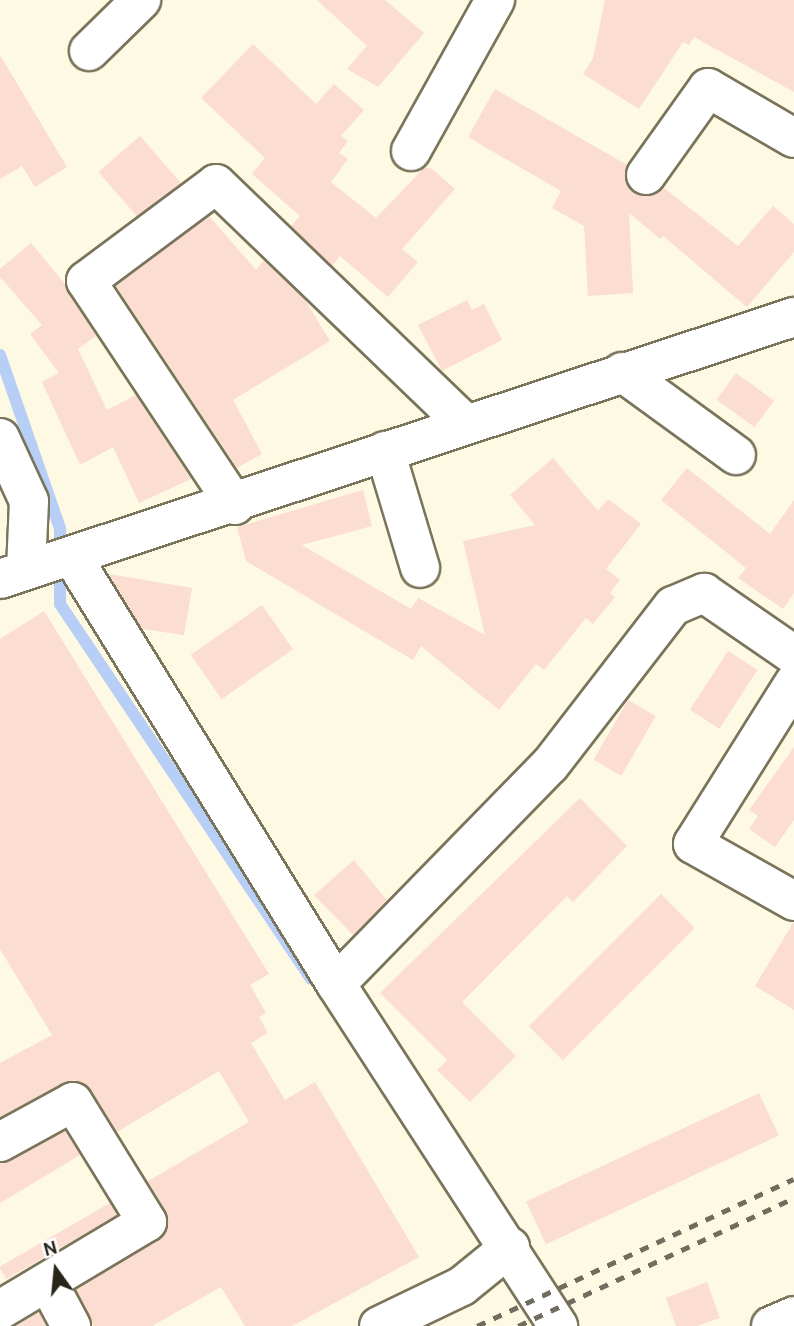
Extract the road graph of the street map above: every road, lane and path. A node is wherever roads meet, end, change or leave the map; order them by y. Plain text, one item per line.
1 (141, 0) edge
2 (495, 0) edge
3 (89, 51) dead end
4 (794, 138) edge
5 (411, 151) dead end
6 (646, 175) dead end
7 (794, 317) edge
8 (622, 373) junction
9 (464, 424) junction
10 (0, 438) edge
11 (385, 451) junction
12 (736, 455) dead end
13 (235, 505) junction
14 (73, 558) junction
15 (420, 568) dead end
16 (13, 574) edge
17 (794, 655) edge
18 (794, 683) edge
19 (794, 901) edge
20 (336, 984) junction
21 (0, 1142) edge
22 (510, 1247) junction
23 (48, 1283) junction
24 (0, 1310) edge
25 (794, 1316) edge
26 (71, 1326) edge
27 (379, 1326) edge
28 (558, 1326) edge
29 (771, 1326) edge

1 - 3 street
2 - 5 street
4 - 6 street
7 - 8 street
8 - 9 street
8 - 12 street
9 - 11 street
9 - 13 street
10 - 16 street
11 - 13 street
11 - 15 street
13 - 14 street
14 - 16 street
14 - 20 street
17 - 20 street
18 - 19 street
20 - 22 street
21 - 23 street
22 - 27 street
22 - 28 street
23 - 24 street
23 - 26 street
25 - 29 street

